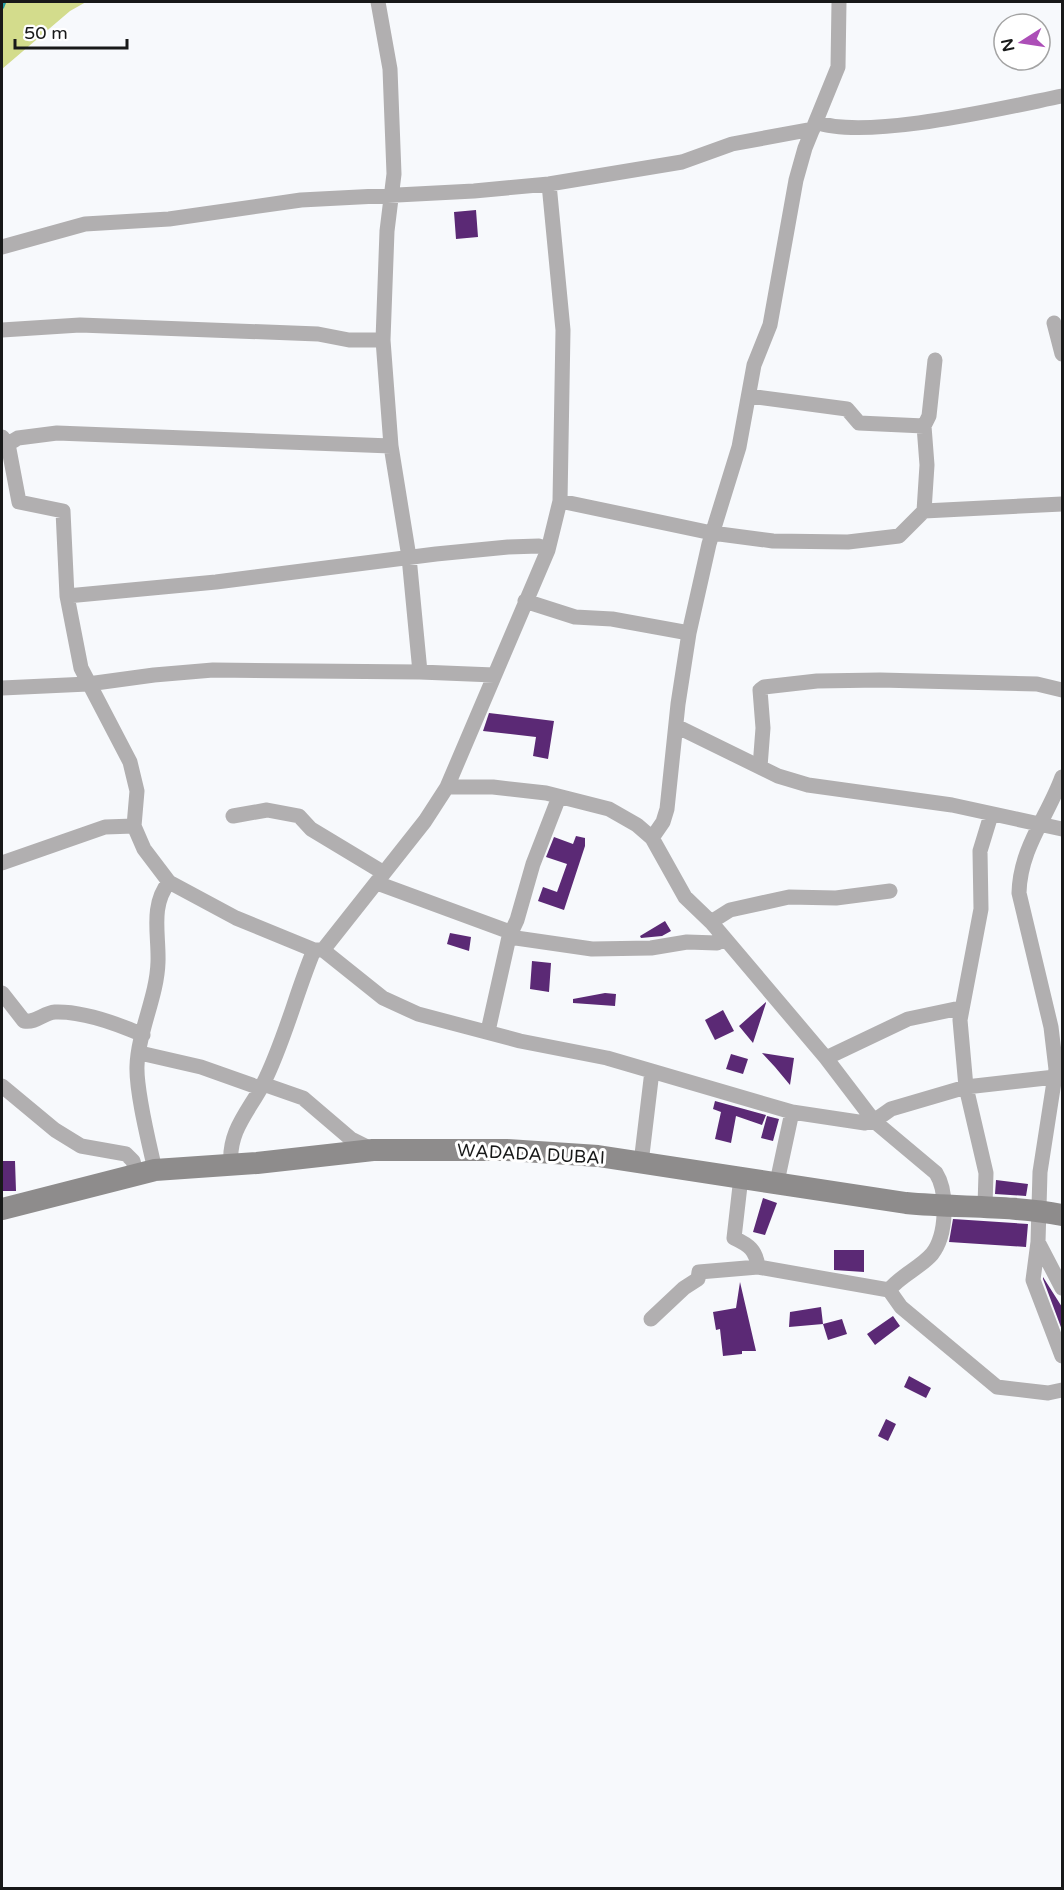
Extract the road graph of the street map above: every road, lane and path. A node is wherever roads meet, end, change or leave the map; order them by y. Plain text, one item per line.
1 (378, 2) edge
2 (839, 2) edge
3 (1062, 96) edge
4 (815, 125) junction
5 (549, 184) junction
6 (391, 195) junction
7 (2, 247) edge
8 (1054, 323) dead end
9 (2, 330) edge
10 (383, 340) junction
11 (1062, 354) edge
12 (935, 360) dead end
13 (749, 396) junction
14 (924, 426) junction
15 (5, 440) edge
16 (391, 446) junction
17 (560, 501) junction
18 (1062, 504) edge
19 (924, 510) junction
20 (712, 533) junction
21 (548, 550) junction
22 (409, 557) junction
23 (67, 596) junction
24 (525, 601) junction
25 (689, 633) junction
26 (420, 672) junction
27 (494, 675) junction
28 (88, 684) junction
29 (2, 688) edge
30 (1062, 690) edge
31 (676, 726) junction
32 (760, 767) junction
33 (1062, 777) edge
34 (447, 788) junction
35 (560, 797) junction
36 (991, 815) junction
37 (233, 816) dead end
38 (1038, 824) junction
39 (134, 826) junction
40 (1062, 829) edge
41 (652, 838) junction
42 (2, 863) edge
43 (380, 878) junction
44 (169, 882) junction
45 (890, 891) dead end
46 (711, 922) junction
47 (509, 935) junction
48 (725, 939) junction
49 (318, 950) junction
50 (2, 993) edge
51 (960, 1008) junction
52 (488, 1031) junction
53 (143, 1035) junction
54 (140, 1053) junction
55 (826, 1058) junction
56 (652, 1071) junction
57 (1058, 1072) edge
58 (262, 1086) junction
59 (966, 1087) junction
60 (2, 1089) edge
61 (792, 1112) junction
62 (874, 1121) junction
63 (373, 1150) junction
64 (641, 1162) junction
65 (231, 1164) junction
66 (146, 1173) junction
67 (741, 1177) junction
68 (777, 1182) junction
69 (985, 1206) junction
70 (943, 1207) junction
71 (2, 1209) edge
72 (1038, 1210) junction
73 (1062, 1215) edge
74 (1038, 1242) junction
75 (758, 1267) junction
76 (1062, 1288) edge
77 (889, 1290) junction
78 (651, 1319) dead end
79 (1062, 1356) edge
80 (1062, 1390) edge

1 - 6 street
2 - 4 street
3 - 4 street
4 - 5 street
4 - 13 street
5 - 6 street
5 - 17 street
6 - 7 street
6 - 10 street
8 - 11 street
9 - 10 street
10 - 16 street
12 - 14 street
13 - 14 street
13 - 20 street
14 - 19 street
15 - 16 street
15 - 23 street
16 - 22 street
17 - 20 street
17 - 21 street
18 - 19 street
19 - 20 street
20 - 25 street
21 - 22 street
21 - 24 street
22 - 23 street
22 - 26 street
23 - 28 street
24 - 25 street
24 - 27 street
25 - 31 street
26 - 27 street
26 - 28 street
27 - 34 street
28 - 29 street
28 - 39 street
30 - 32 street
31 - 32 street
31 - 41 street
32 - 36 street
33 - 38 street
34 - 35 street
34 - 43 street
35 - 41 street
35 - 47 street
36 - 38 street
36 - 51 street
37 - 43 street
38 - 40 street
38 - 57 street
39 - 42 street
39 - 44 street
41 - 46 street
43 - 47 street
43 - 49 street
44 - 49 street
44 - 53 street
45 - 46 street
46 - 48 street
47 - 48 street
47 - 52 street
48 - 55 street
49 - 52 street
49 - 58 street
50 - 53 street
51 - 55 street
51 - 59 street
52 - 56 street
53 - 54 street
54 - 58 street
54 - 66 street
55 - 62 street
56 - 61 street
56 - 64 street
57 - 59 street
57 - 72 street
58 - 63 street
58 - 65 street
59 - 62 street
59 - 69 street
60 - 66 street
61 - 62 street
61 - 68 street
62 - 70 street
63 - 64 street, WADADA DUBAI
63 - 65 street, WADADA DUBAI
64 - 67 street, WADADA DUBAI
65 - 66 street, WADADA DUBAI
66 - 71 street, WADADA DUBAI
67 - 68 street, WADADA DUBAI
67 - 75 street
68 - 70 street, WADADA DUBAI
69 - 70 street, WADADA DUBAI
69 - 72 street, WADADA DUBAI
70 - 77 street
72 - 73 street, WADADA DUBAI
72 - 74 street
74 - 76 street
74 - 79 street
75 - 77 street
75 - 78 street
77 - 80 street

